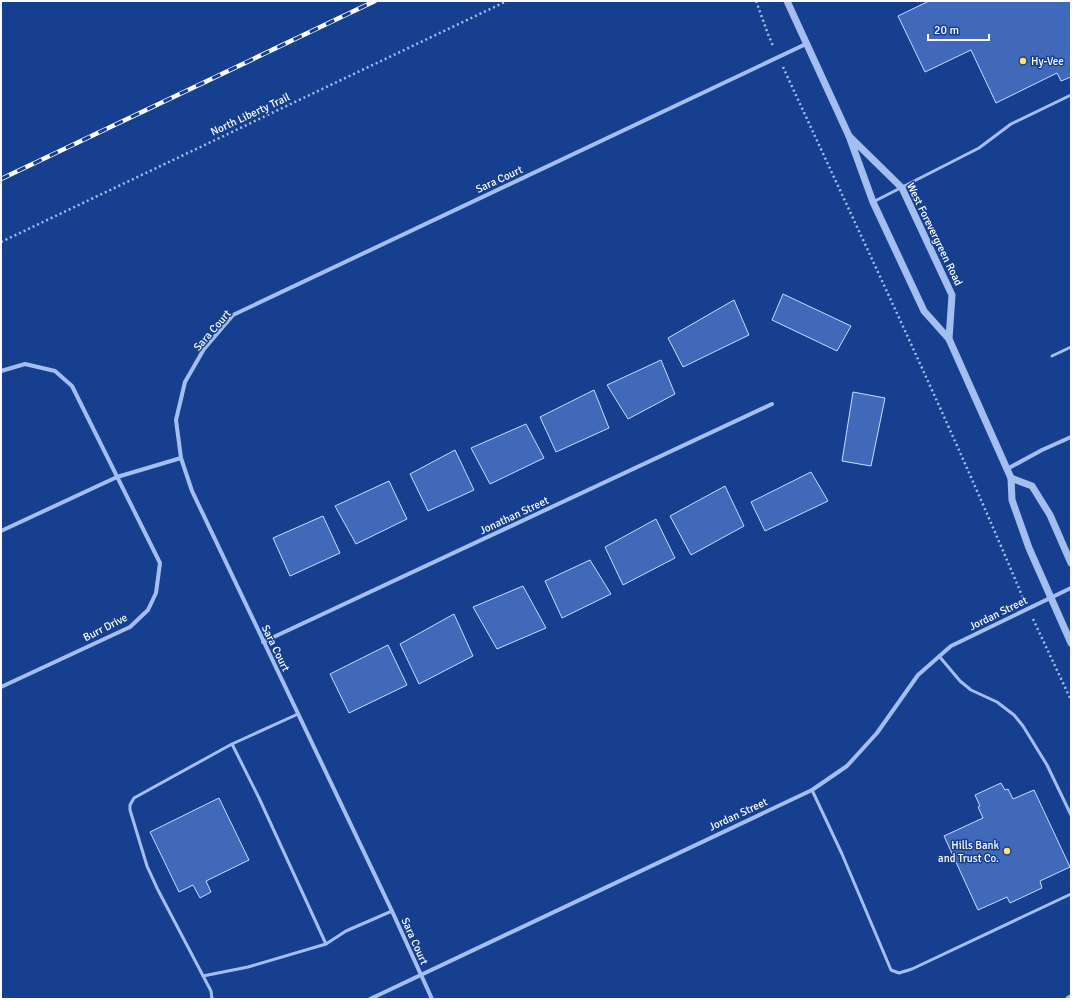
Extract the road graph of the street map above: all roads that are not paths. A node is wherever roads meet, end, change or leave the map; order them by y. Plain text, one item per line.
1 (787, 1) edge
2 (806, 44) junction
3 (1071, 95) edge
4 (849, 136) junction
5 (902, 188) junction
6 (873, 202) junction
7 (950, 339) junction
8 (1071, 347) edge
9 (1052, 356) dead end
10 (1, 371) edge
11 (772, 404) dead end
12 (1071, 437) edge
13 (181, 458) junction
14 (1006, 469) junction
15 (118, 477) junction
16 (1011, 478) junction
17 (1, 531) edge
18 (1071, 563) edge
19 (1071, 588) edge
20 (1050, 597) junction
21 (263, 642) junction
22 (1071, 643) edge
23 (939, 656) junction
24 (1, 688) edge
25 (298, 714) junction
26 (232, 744) junction
27 (812, 790) junction
28 (1071, 815) edge
29 (1071, 894) edge
30 (392, 911) junction
31 (326, 944) junction
32 (420, 974) junction
33 (203, 976) junction
34 (212, 999) edge
35 (370, 999) edge
36 (432, 999) edge

1 - 2 street, West Forevergreen Road
2 - 4 street, West Forevergreen Road
2 - 13 street, Sara Court
3 - 5 lane
4 - 5 street, West Forevergreen Road
4 - 6 street, West Forevergreen Road
5 - 6 lane
5 - 7 street, West Forevergreen Road
6 - 7 street, West Forevergreen Road
7 - 14 street, West Forevergreen Road
8 - 9 lane
10 - 15 street, Burr Drive
11 - 21 street, Jonathan Street
12 - 14 street
13 - 15 street
13 - 21 street, Sara Court
14 - 16 street, West Forevergreen Road
15 - 17 street
15 - 24 street, Burr Drive
16 - 18 street
16 - 20 street, West Forevergreen Road
19 - 20 street, Jordan Street
20 - 22 street, West Forevergreen Road
20 - 23 street, Jordan Street
21 - 25 street, Sara Court
23 - 27 street, Jordan Street
23 - 28 lane
25 - 26 lane
25 - 30 street, Sara Court
26 - 31 lane
26 - 33 lane
27 - 29 lane
27 - 32 street, Jordan Street
30 - 31 lane
30 - 32 street, Sara Court
31 - 33 lane
32 - 35 street, Jordan Street
32 - 36 street, Sara Court
33 - 34 lane

